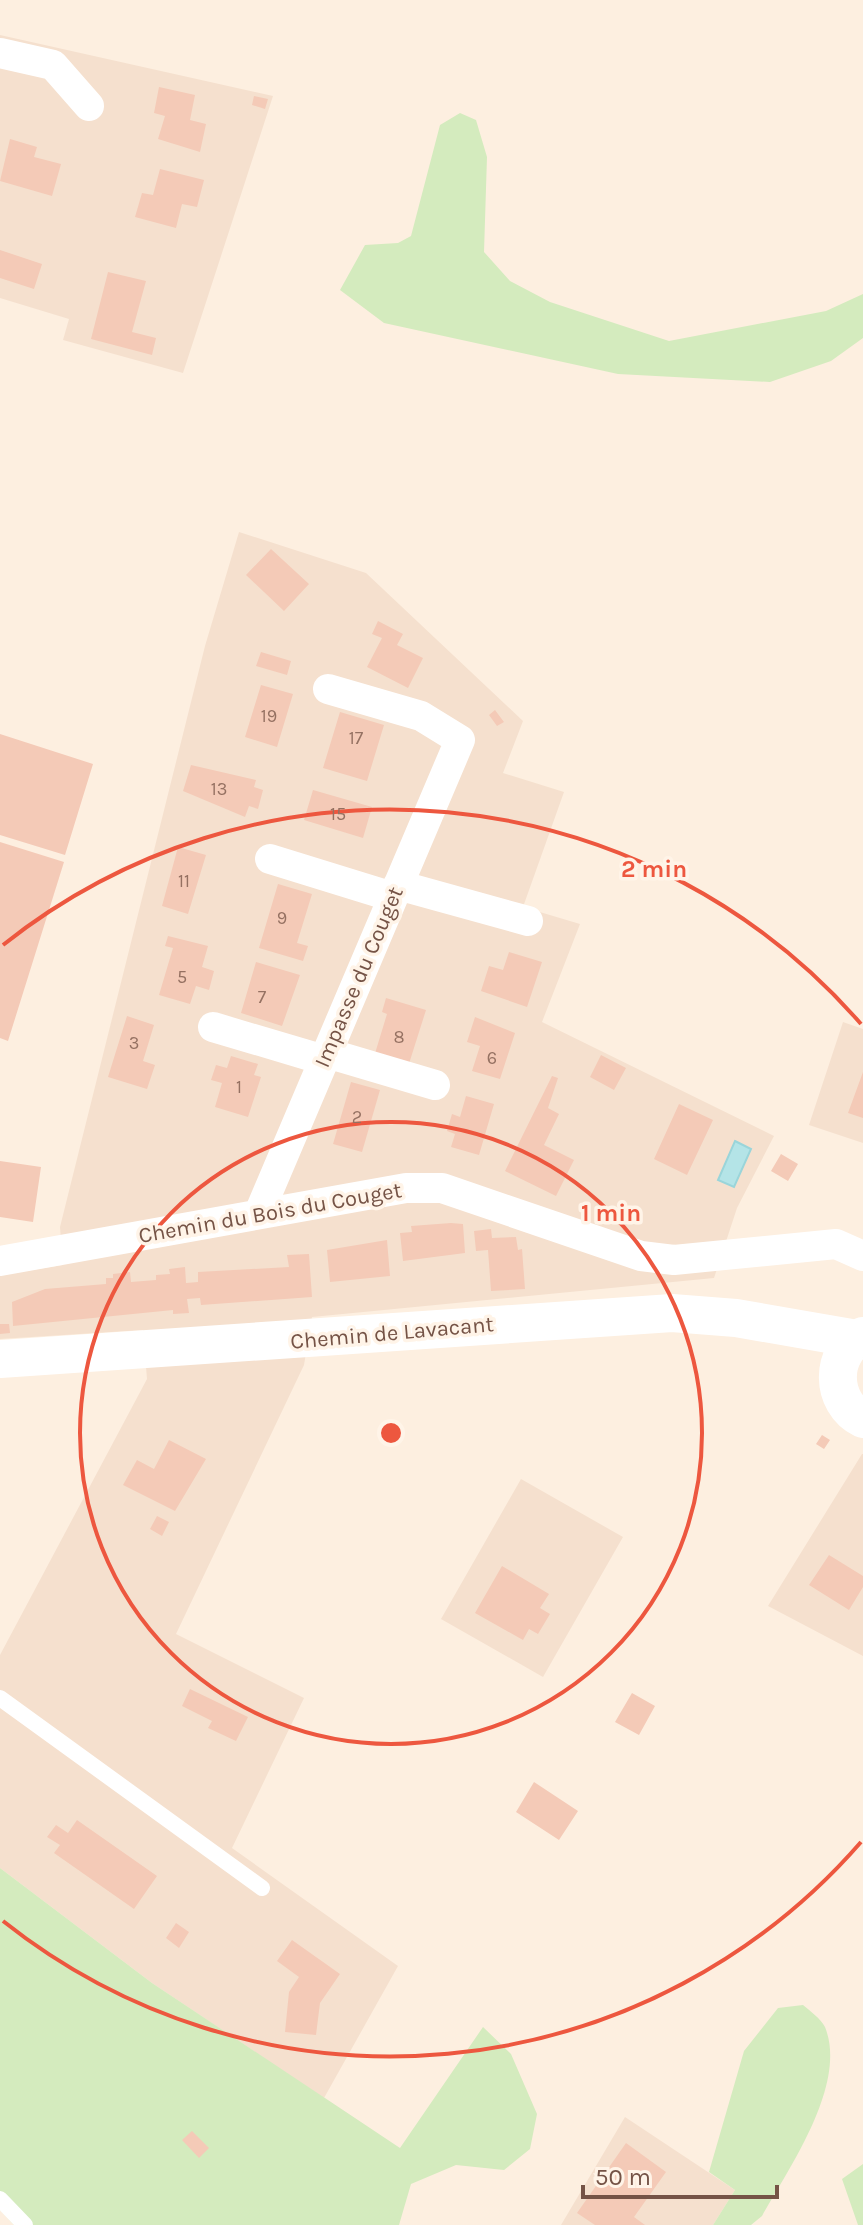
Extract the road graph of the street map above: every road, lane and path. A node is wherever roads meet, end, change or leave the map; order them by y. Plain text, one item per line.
1 (0, 53) edge
2 (89, 106) dead end
3 (328, 689) dead end
4 (270, 859) dead end
5 (396, 891) junction
6 (528, 921) dead end
7 (213, 1027) dead end
8 (326, 1056) junction
9 (435, 1085) dead end
10 (259, 1213) junction
11 (863, 1256) edge
12 (0, 1261) edge
13 (783, 1329) junction
14 (860, 1337) edge
15 (0, 1359) edge
16 (837, 1379) junction
17 (863, 1419) edge
18 (0, 1698) edge
19 (262, 1888) dead end
20 (0, 2199) edge
21 (25, 2225) edge

1 - 2 street
3 - 5 street, Impasse du Couget
4 - 5 street
5 - 6 street
5 - 8 street, Impasse du Couget
7 - 8 street
8 - 9 street
8 - 10 street, Impasse du Couget
10 - 11 street, Chemin du Bois du Couget
10 - 12 street, Chemin du Bois du Couget
13 - 14 street, Chemin de Lavacant
13 - 15 street, Chemin de Lavacant
13 - 16 street, Chemin de Lavacant
14 - 16 street
16 - 17 street, Chemin de Lavacant
18 - 19 lane
20 - 21 lane

